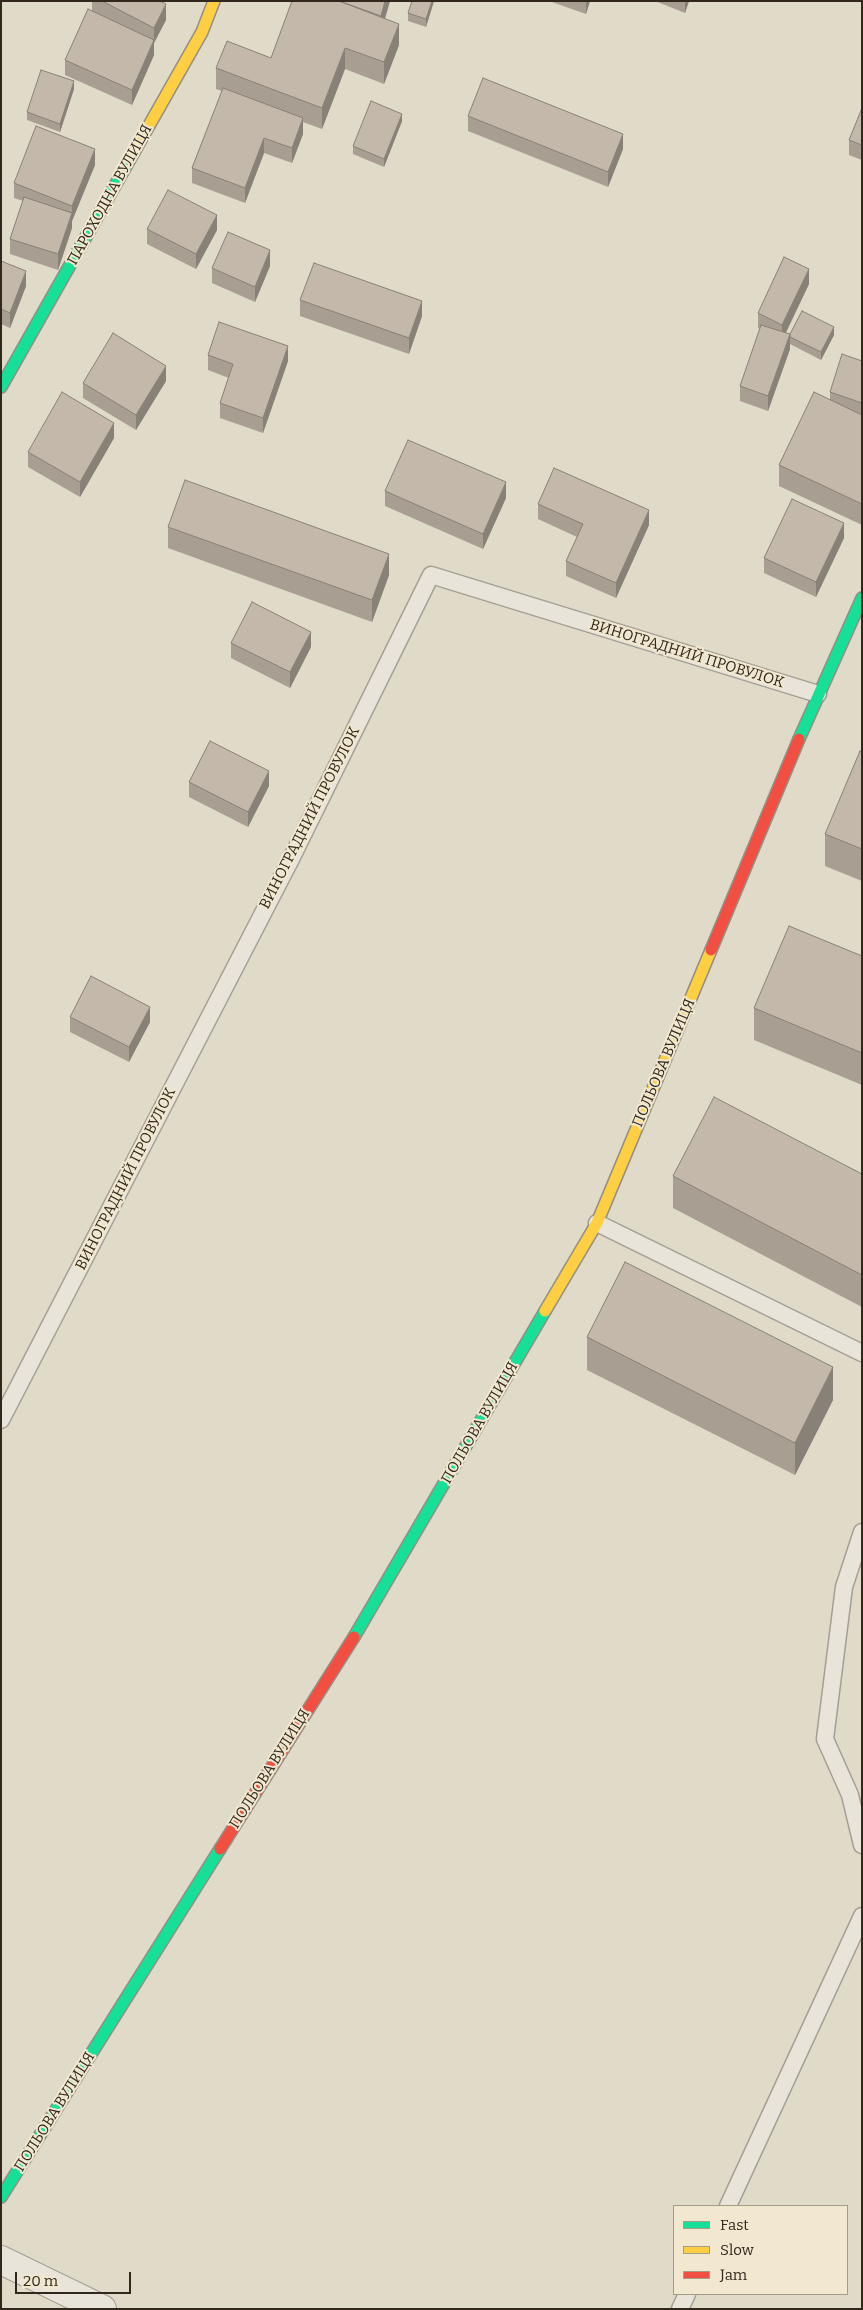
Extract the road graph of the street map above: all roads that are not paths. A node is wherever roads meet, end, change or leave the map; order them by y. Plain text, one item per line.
1 (214, 1) edge
2 (1, 387) edge
3 (862, 598) edge
4 (818, 694) junction
5 (598, 1223) junction
6 (862, 1354) edge
7 (1, 1420) edge
8 (862, 1532) edge
9 (862, 1845) edge
10 (862, 1916) edge
11 (1, 2197) edge
12 (728, 2205) edge
13 (1, 2260) edge
14 (687, 2295) edge
15 (102, 2309) edge
16 (680, 2309) edge

1 - 2 street, ПАРОХОДНА ВУЛИЦЯ
3 - 4 street, ПОЛЬОВА ВУЛИЦЯ
4 - 5 street, ПОЛЬОВА ВУЛИЦЯ
4 - 7 lane, ВИНОГРАДНИЙ ПРОВУЛОК
5 - 6 lane
5 - 11 street, ПОЛЬОВА ВУЛИЦЯ
8 - 9 lane
10 - 12 lane
13 - 15 street
14 - 16 lane

